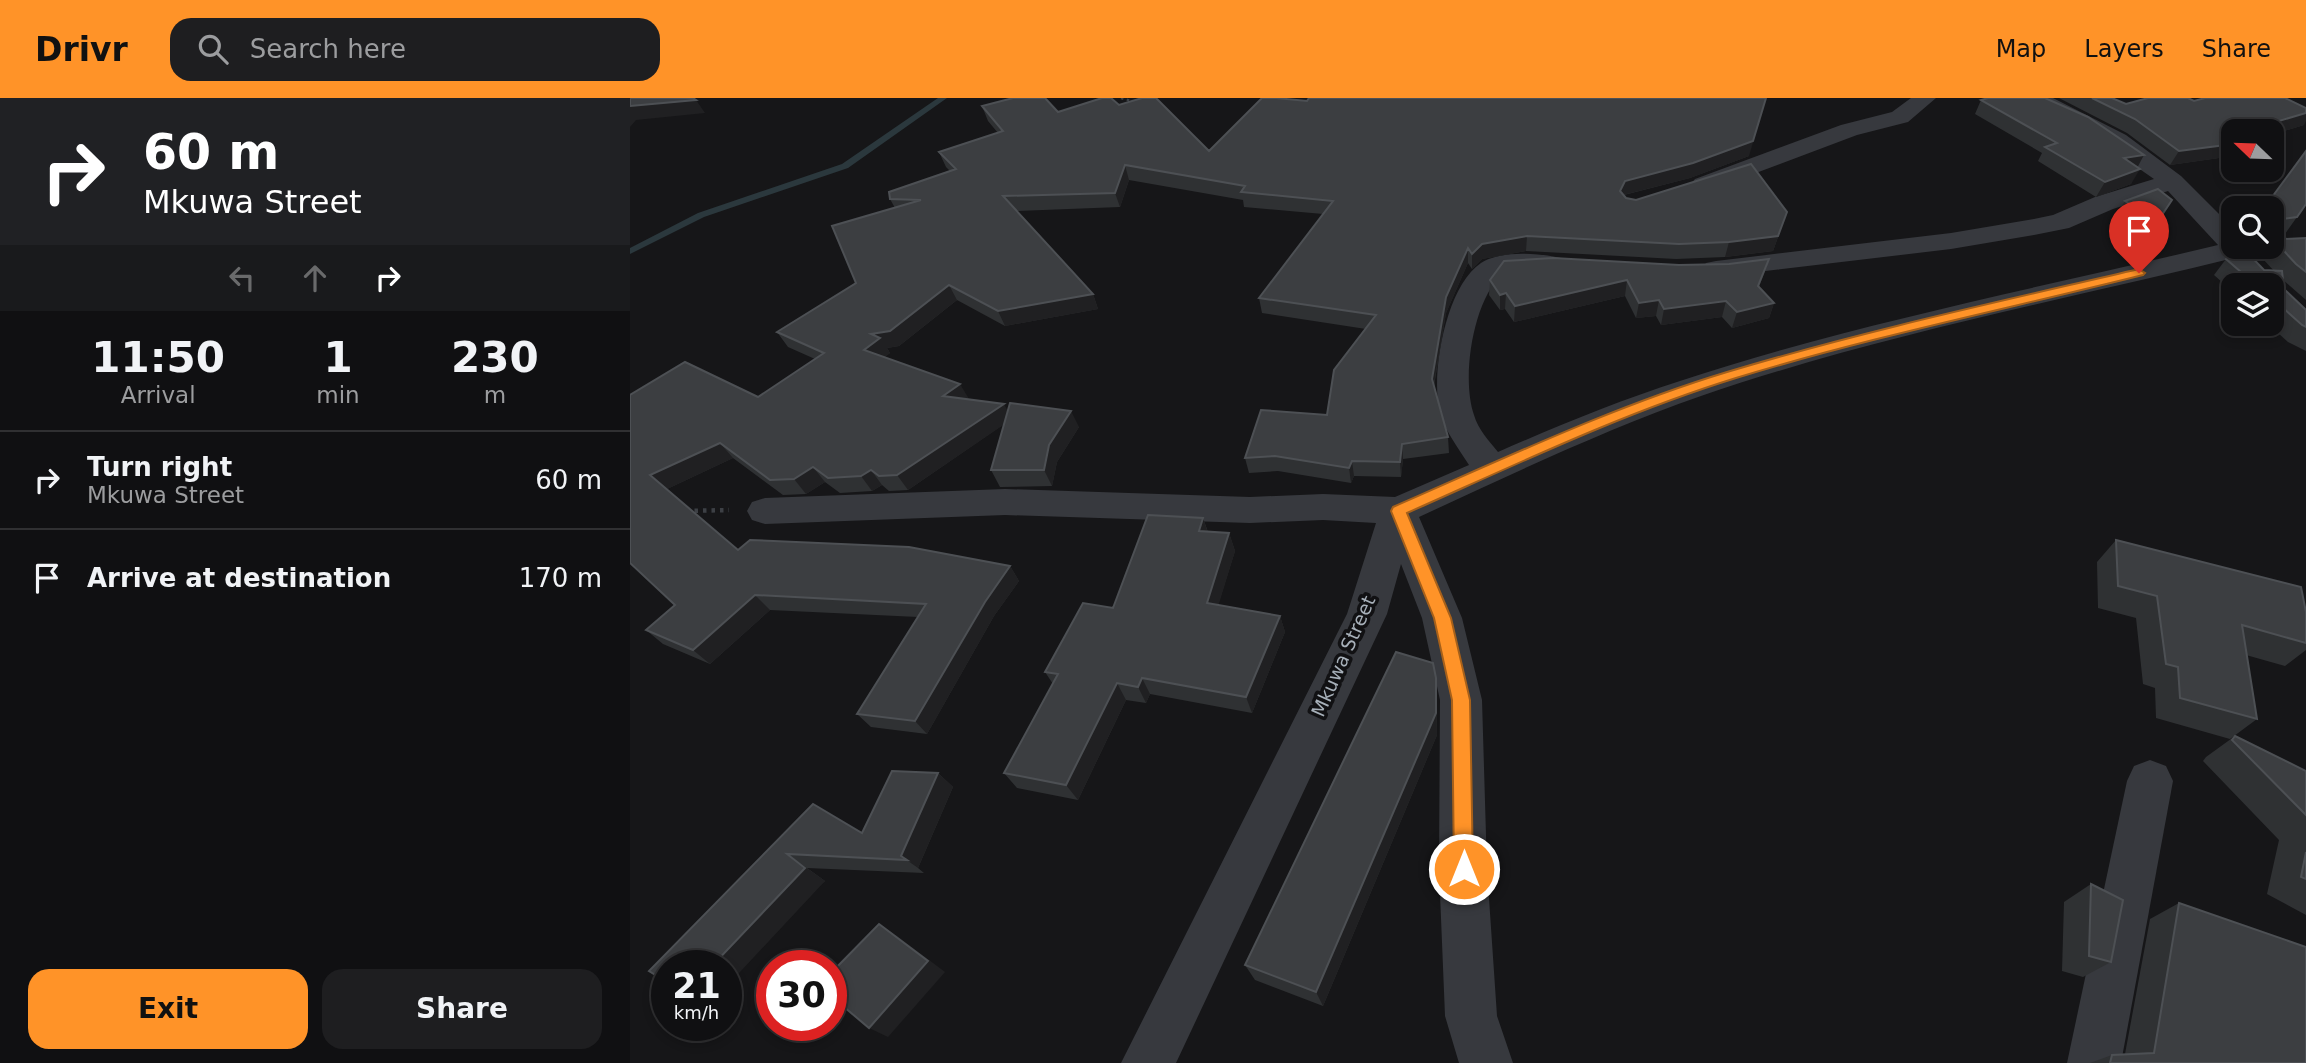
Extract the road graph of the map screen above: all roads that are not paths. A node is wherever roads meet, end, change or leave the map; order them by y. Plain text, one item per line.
1 (1925, 98) edge
2 (2032, 98) edge
3 (2172, 181) junction
4 (1681, 191) edge
5 (2221, 227) edge
6 (2221, 256) edge
7 (1577, 265) edge
8 (1690, 270) edge
9 (1492, 470) junction
10 (765, 511) road end
11 (1398, 511) junction
12 (2150, 781) dead end
13 (1148, 1063) edge
14 (1486, 1063) edge
15 (2094, 1063) edge

1 - 4 street
2 - 3 street
3 - 5 street
3 - 8 street
6 - 9 street
7 - 9 street
9 - 11 street
10 - 11 street
11 - 13 street, Mkuwa Street
11 - 14 street
12 - 15 street

